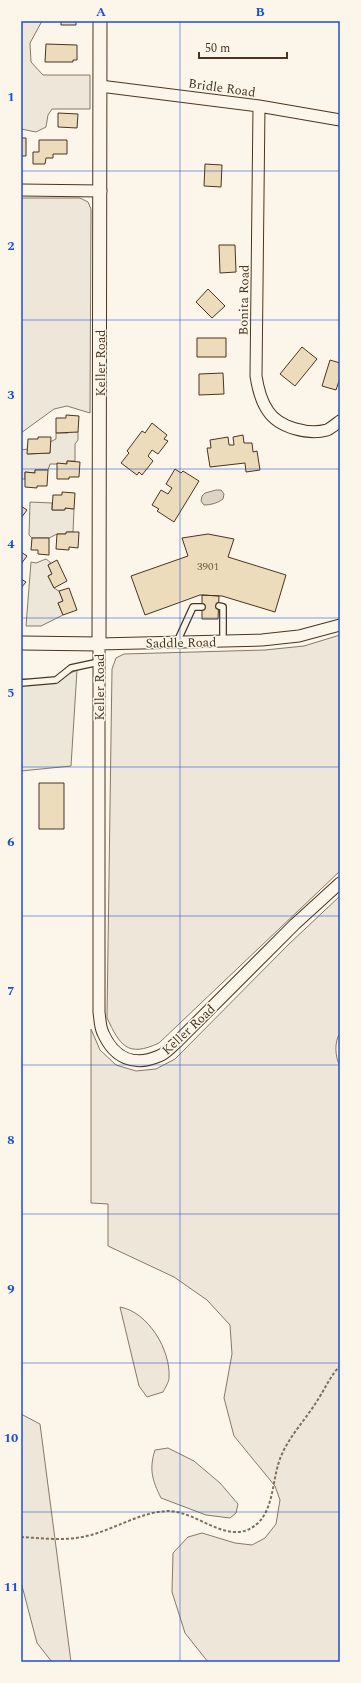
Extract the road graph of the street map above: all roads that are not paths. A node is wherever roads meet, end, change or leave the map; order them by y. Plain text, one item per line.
1 (100, 21) edge
2 (100, 86) junction
3 (260, 106) junction
4 (340, 120) edge
5 (21, 190) edge
6 (101, 190) junction
7 (340, 421) edge
8 (219, 606) dead end
9 (202, 607) dead end
10 (340, 625) edge
11 (177, 642) junction
12 (223, 642) junction
13 (21, 643) edge
14 (99, 644) junction
15 (99, 662) junction
16 (21, 683) edge
17 (340, 883) edge

1 - 2 street, Keller Road
2 - 3 street, Bridle Road
2 - 6 street, Keller Road
3 - 4 street, Bridle Road
3 - 7 street, Bonita Road
5 - 6 street
6 - 14 street, Keller Road
8 - 12 lane
9 - 11 lane
10 - 12 street, Saddle Road
11 - 12 street, Saddle Road
11 - 14 street, Saddle Road
13 - 14 street, Saddle Road
14 - 15 street, Keller Road
15 - 16 lane
15 - 17 street, Keller Road

